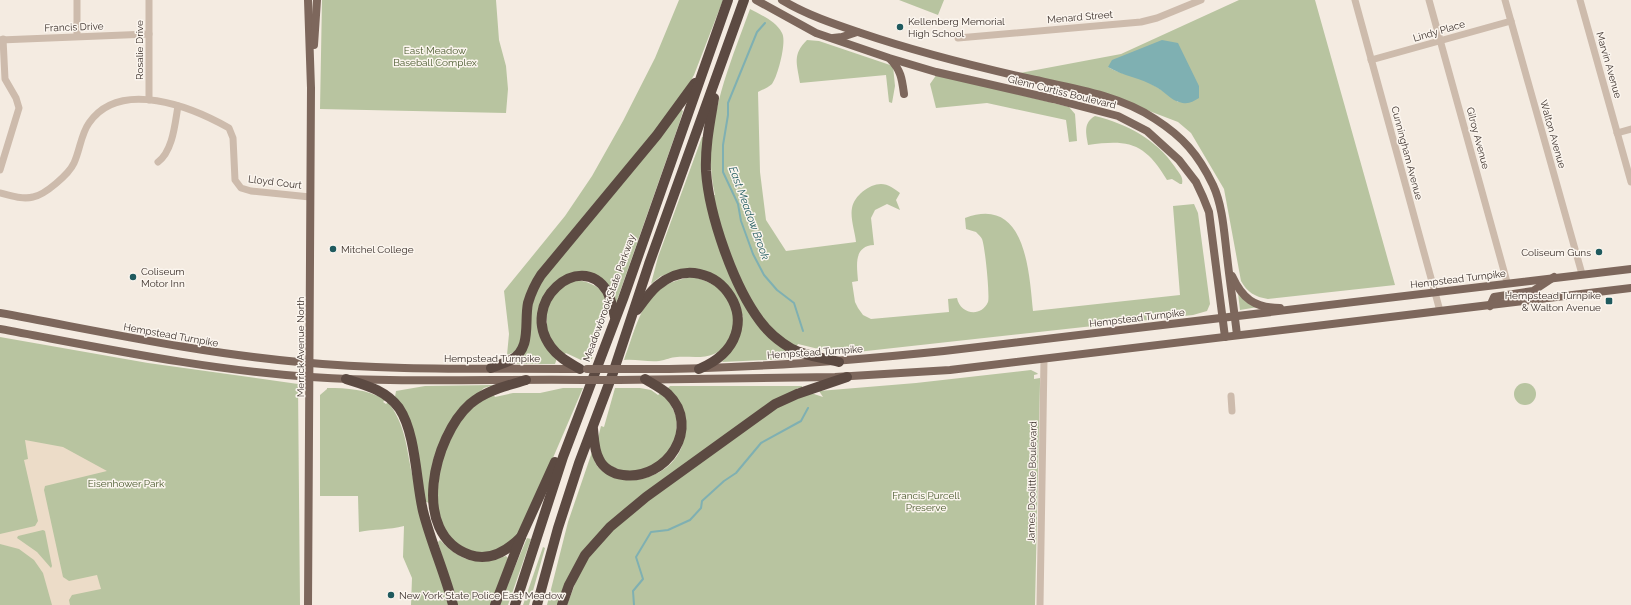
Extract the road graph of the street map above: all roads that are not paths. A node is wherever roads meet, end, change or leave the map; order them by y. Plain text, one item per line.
1 (77, 0) edge
2 (149, 0) edge
3 (308, 0) edge
4 (317, 0) edge
5 (728, 0) edge
6 (744, 0) edge
7 (756, 0) edge
8 (782, 0) edge
9 (1201, 0) edge
10 (1355, 0) edge
11 (1429, 0) edge
12 (1505, 0) edge
13 (1580, 0) edge
14 (1511, 21) junction
15 (857, 32) junction
16 (149, 34) junction
17 (77, 36) junction
18 (830, 38) junction
19 (958, 38) dead end
20 (1, 40) edge
21 (1441, 40) junction
22 (889, 58) junction
23 (1371, 60) junction
24 (701, 75) junction
25 (716, 79) junction
26 (311, 88) junction
27 (904, 94) dead end
28 (149, 100) junction
29 (178, 106) junction
30 (1631, 129) edge
31 (1618, 133) junction
32 (158, 162) dead end
33 (0, 170) edge
34 (1631, 182) edge
35 (1215, 192) junction
36 (0, 193) edge
37 (310, 197) junction
38 (1204, 197) junction
39 (1631, 269) edge
40 (1228, 270) junction
41 (1582, 274) junction
42 (1554, 277) junction
43 (1507, 282) junction
44 (1631, 288) edge
45 (1435, 292) junction
46 (1490, 306) junction
47 (1308, 308) junction
48 (1440, 311) junction
49 (0, 313) edge
50 (615, 317) junction
51 (1235, 317) junction
52 (632, 318) junction
53 (1223, 318) junction
54 (0, 329) edge
55 (1237, 336) junction
56 (1225, 337) junction
57 (1044, 359) junction
58 (839, 362) junction
59 (310, 363) junction
60 (491, 368) junction
61 (584, 369) junction
62 (698, 369) junction
63 (310, 377) junction
64 (847, 377) junction
65 (645, 379) junction
66 (346, 380) junction
67 (526, 380) junction
68 (586, 395) junction
69 (1231, 396) dead end
70 (1232, 411) dead end
71 (593, 426) junction
72 (521, 537) junction
73 (308, 605) edge
74 (453, 605) edge
75 (495, 605) edge
76 (515, 605) edge
77 (537, 605) edge
78 (562, 605) edge
79 (1040, 605) edge

1 - 17 street
2 - 16 street, Rosalie Drive
3 - 26 main road, Merrick Avenue North
4 - 26 main road, Merrick Avenue North
5 - 24 highway, Meadowbrook State Parkway
6 - 25 highway
7 - 18 main road, Glenn Curtiss Boulevard
8 - 15 main road, Glenn Curtiss Boulevard
9 - 19 street, Menard Street
10 - 23 street, Cunningham Avenue
11 - 21 street, Gilroy Avenue
12 - 14 street, Walton Avenue
13 - 31 street, Marvin Avenue
14 - 21 street, Lindy Place
14 - 41 street, Walton Avenue
15 - 18 main road
15 - 35 main road, Glenn Curtiss Boulevard
16 - 17 street, Francis Drive
16 - 28 street, Rosalie Drive
17 - 20 street, Francis Drive
18 - 22 main road, Glenn Curtiss Boulevard
20 - 33 street
21 - 23 street, Lindy Place
21 - 43 street, Gilroy Avenue
22 - 27 main road
22 - 38 main road, Glenn Curtiss Boulevard
23 - 45 street, Cunningham Avenue
24 - 50 highway, Meadowbrook State Parkway
24 - 60 highway
25 - 52 highway
25 - 58 highway
26 - 37 main road, Merrick Avenue North
28 - 29 street, Lloyd Court
28 - 36 street, Lloyd Court
29 - 32 street
29 - 37 street, Lloyd Court
30 - 31 street
31 - 34 street, Marvin Avenue
35 - 38 main road
35 - 40 main road, Glenn Curtiss Boulevard
37 - 59 main road, Merrick Avenue North
38 - 53 main road, Glenn Curtiss Boulevard
39 - 41 main road, Hempstead Turnpike
40 - 47 main road
40 - 51 main road, Glenn Curtiss Boulevard
41 - 42 main road, Hempstead Turnpike
42 - 43 main road, Hempstead Turnpike
42 - 46 main road
43 - 45 main road, Hempstead Turnpike
44 - 46 main road
45 - 47 main road, Hempstead Turnpike
45 - 48 street, Cunningham Avenue
46 - 48 main road
47 - 51 main road, Hempstead Turnpike
48 - 55 main road
49 - 59 main road, Hempstead Turnpike
50 - 61 highway
50 - 68 highway, Meadowbrook State Parkway
51 - 53 main road, Hempstead Turnpike
51 - 55 main road, Glenn Curtiss Boulevard
52 - 62 highway
52 - 71 highway
53 - 56 main road, Glenn Curtiss Boulevard
53 - 58 main road, Hempstead Turnpike
54 - 63 main road
55 - 56 main road
56 - 57 main road
57 - 64 main road
57 - 79 street, James Doolittle Boulevard
58 - 62 main road, Hempstead Turnpike
59 - 60 main road, Hempstead Turnpike
59 - 63 main road, Merrick Avenue North
60 - 61 main road, Hempstead Turnpike
61 - 62 main road, Hempstead Turnpike, bridge
63 - 66 main road
63 - 73 main road, Merrick Avenue North
64 - 65 main road
64 - 78 highway
65 - 67 main road, bridge
65 - 71 highway
66 - 67 main road
66 - 74 highway
67 - 72 highway
68 - 72 highway
68 - 76 highway, Meadowbrook State Parkway
69 - 70 street
71 - 77 highway
72 - 75 highway

